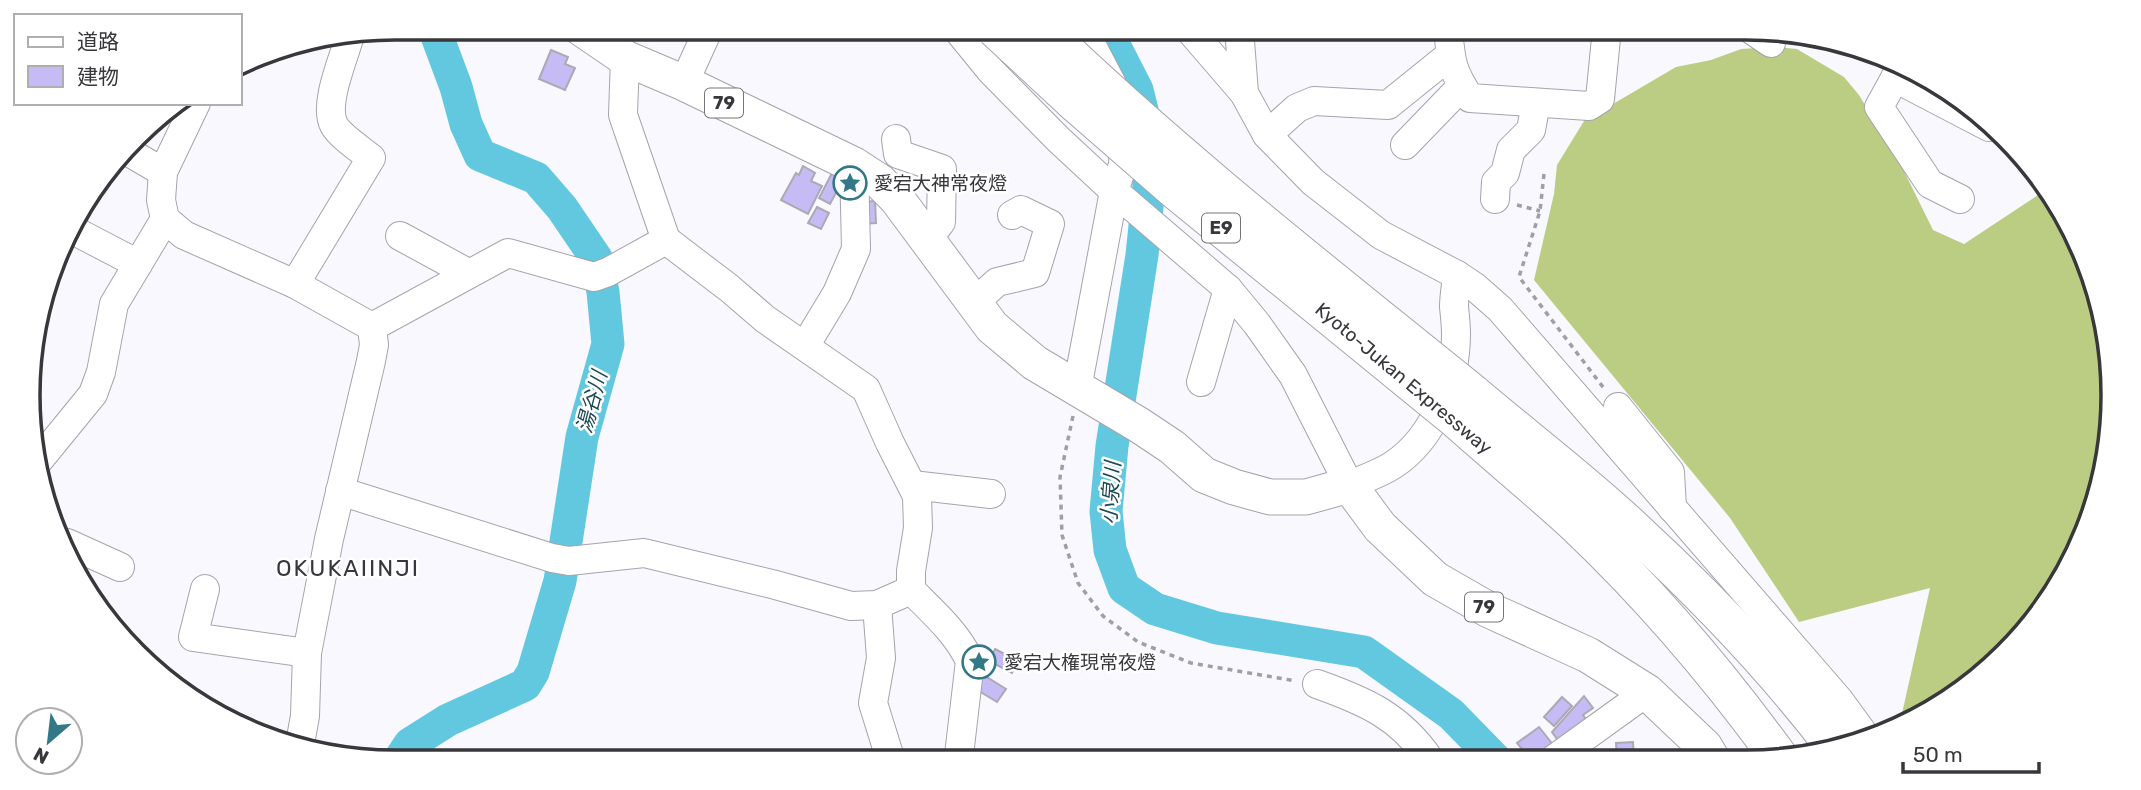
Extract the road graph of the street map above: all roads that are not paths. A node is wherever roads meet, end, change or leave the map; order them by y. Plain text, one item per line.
1 (599, 40) edge
2 (704, 40) edge
3 (966, 40) edge
4 (1008, 40) edge
5 (1053, 40) edge
6 (1088, 40) edge
7 (1198, 40) edge
8 (1240, 40) edge
9 (1606, 40) edge
10 (1449, 42) edge
11 (349, 43) edge
12 (625, 58) junction
13 (1897, 74) edge
14 (1898, 75) edge
15 (684, 83) junction
16 (1462, 86) junction
17 (1244, 93) junction
18 (1946, 102) edge
19 (1536, 103) junction
20 (195, 105) edge
21 (1267, 135) junction
22 (896, 139) dead end
23 (1405, 145) dead end
24 (134, 155) edge
25 (854, 165) junction
26 (163, 172) junction
27 (1117, 194) junction
28 (1495, 199) dead end
29 (1961, 199) dead end
30 (1012, 215) dead end
31 (165, 219) junction
32 (80, 233) edge
33 (400, 236) dead end
34 (666, 240) junction
35 (928, 240) junction
36 (138, 264) junction
37 (468, 273) junction
38 (1457, 275) junction
39 (295, 284) junction
40 (1227, 289) junction
41 (973, 304) junction
42 (372, 327) junction
43 (805, 346) junction
44 (1200, 382) dead end
45 (1080, 391) junction
46 (1464, 406) junction
47 (1618, 407) road end
48 (45, 453) edge
49 (912, 485) junction
50 (1349, 485) junction
51 (340, 491) junction
52 (991, 494) dead end
53 (1672, 508) junction
54 (74, 546) edge
55 (121, 565) dead end
56 (205, 589) dead end
57 (911, 590) junction
58 (877, 605) junction
59 (307, 653) junction
60 (1317, 684) road end
61 (1647, 692) junction
62 (1861, 730) edge
63 (301, 738) edge
64 (1830, 740) edge
65 (1772, 749) edge
66 (888, 750) edge
67 (960, 750) edge
68 (1423, 750) edge
69 (1566, 750) edge
70 (1707, 750) edge

1 - 12 main road, 79
2 - 15 street
3 - 27 street
4 - 46 highway, Kyoto-Jukan Expressway / E9, bridge
5 - 46 highway, Kyoto-Jukan Expressway / E9, bridge
6 - 27 street
7 - 17 street
8 - 17 street
9 - 19 street
10 - 16 street
10 - 21 street
11 - 39 street
12 - 15 main road, 79
12 - 34 street
13 - 29 street
14 - 18 street
15 - 25 main road, 79
16 - 19 street
16 - 23 street
17 - 21 street
19 - 28 street
20 - 26 street
21 - 38 street
22 - 35 street
24 - 26 street
25 - 35 main road, 79
25 - 43 street
26 - 31 street
27 - 40 street
27 - 45 street
30 - 41 street
31 - 36 street
31 - 39 street
32 - 36 street
33 - 37 street
34 - 37 street
34 - 43 street
35 - 41 main road, 79
36 - 48 street
37 - 42 street
38 - 50 street
38 - 53 street
39 - 42 street
40 - 44 street
40 - 50 street
41 - 45 main road, 79
42 - 51 street
43 - 49 street
45 - 50 main road, 79
46 - 64 highway, Kyoto-Jukan Expressway / E9
46 - 65 highway, Kyoto-Jukan Expressway / E9
47 - 53 street
49 - 52 street
49 - 57 street
50 - 61 main road, 79
51 - 58 street
51 - 59 street
53 - 62 street
54 - 55 street
56 - 59 street
57 - 58 street
57 - 67 street
58 - 66 street
59 - 63 street
60 - 68 street
61 - 69 street
61 - 70 main road, 79

